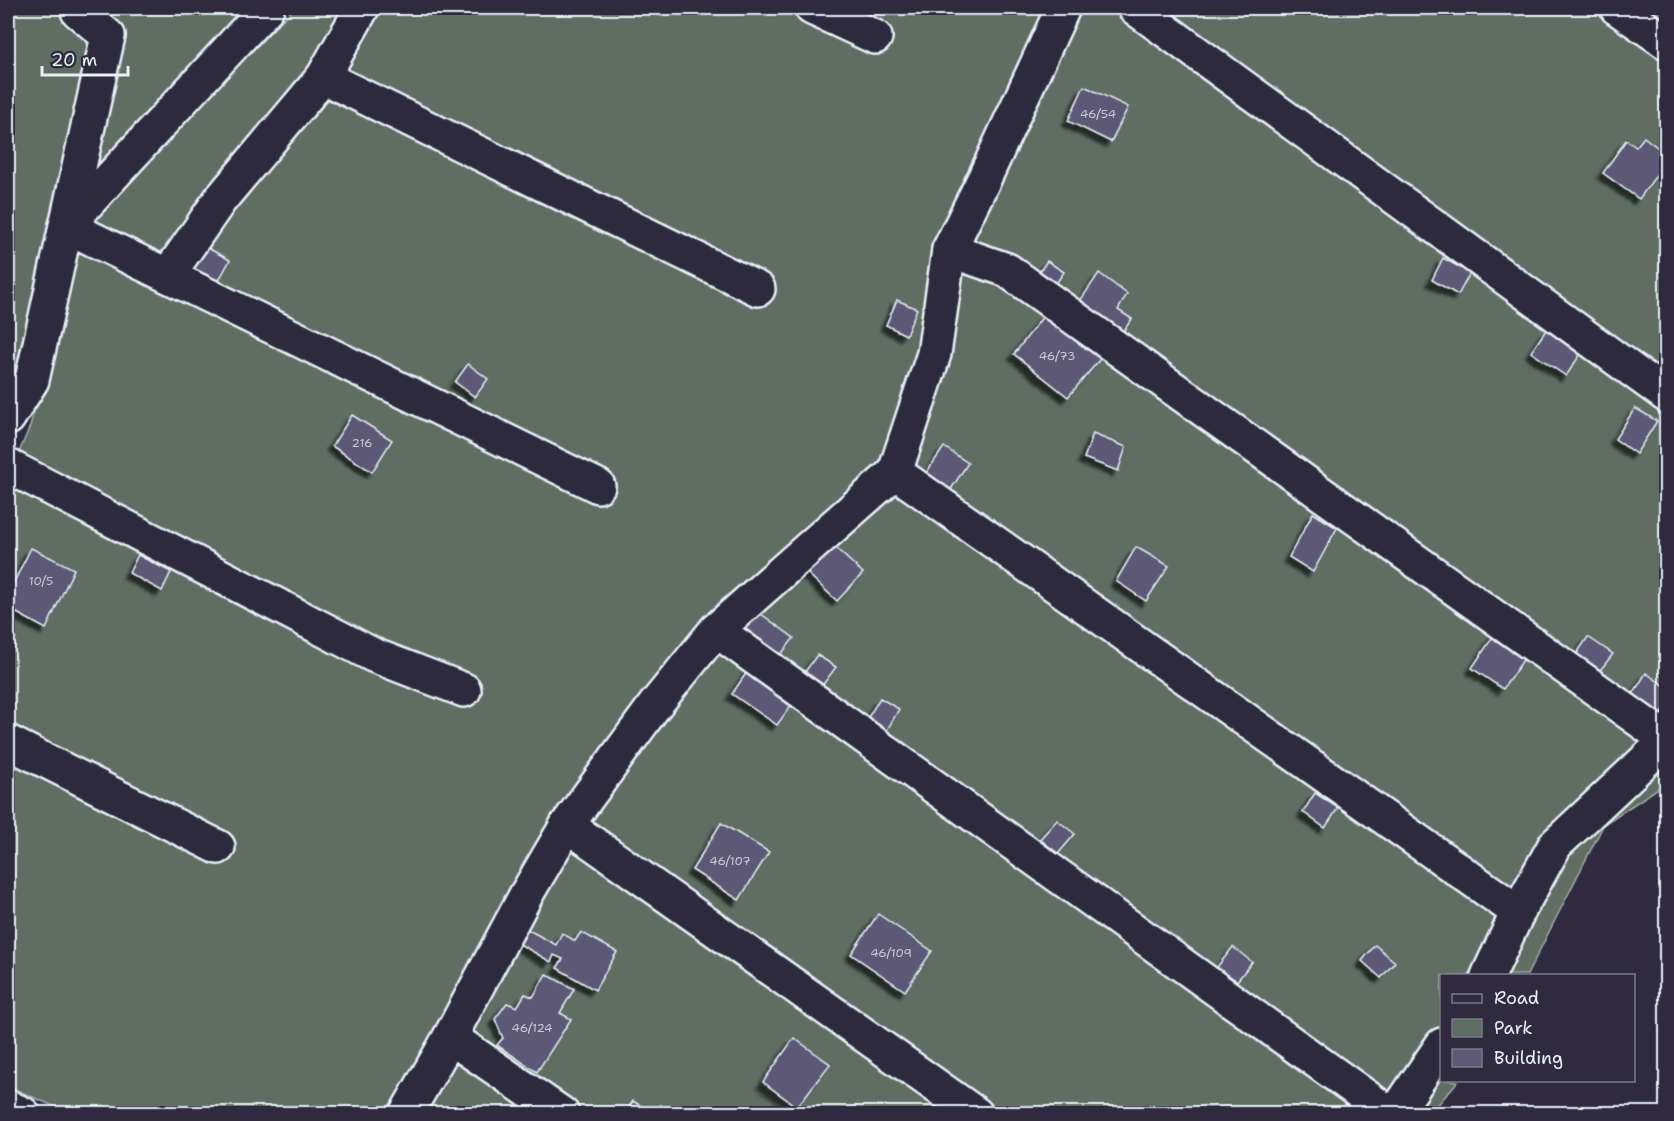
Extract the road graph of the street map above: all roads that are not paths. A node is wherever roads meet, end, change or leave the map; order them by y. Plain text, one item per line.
1 (267, 8) edge
2 (362, 8) edge
3 (812, 8) edge
4 (1063, 8) edge
5 (1135, 8) edge
6 (1617, 8) edge
7 (78, 11) dead end
8 (875, 37) dead end
9 (1666, 42) edge
10 (322, 77) junction
11 (66, 226) junction
12 (949, 250) junction
13 (168, 276) junction
14 (758, 289) dead end
15 (1666, 395) edge
16 (8, 418) edge
17 (8, 466) edge
18 (895, 472) junction
19 (598, 486) dead end
20 (717, 630) junction
21 (464, 690) dead end
22 (1666, 740) edge
23 (8, 742) edge
24 (567, 825) junction
25 (218, 848) dead end
26 (1518, 912) junction
27 (1488, 974) edge
28 (450, 1037) junction
29 (1440, 1048) edge
30 (8, 1107) edge
31 (23, 1113) edge
32 (406, 1113) edge
33 (562, 1113) edge
34 (976, 1113) edge
35 (1390, 1113) edge
36 (1395, 1113) edge

1 - 11 street
2 - 10 street
3 - 8 street
4 - 12 street
5 - 15 street
6 - 9 street
7 - 11 street
10 - 13 street
10 - 14 street
11 - 13 street
11 - 16 street
12 - 18 street
12 - 22 street
13 - 19 street
17 - 21 street
18 - 20 street
18 - 26 street
20 - 24 street
20 - 35 street
22 - 26 street
23 - 25 street
24 - 28 street
24 - 34 street
26 - 27 street
28 - 32 street
28 - 33 street
29 - 36 street
30 - 31 street

